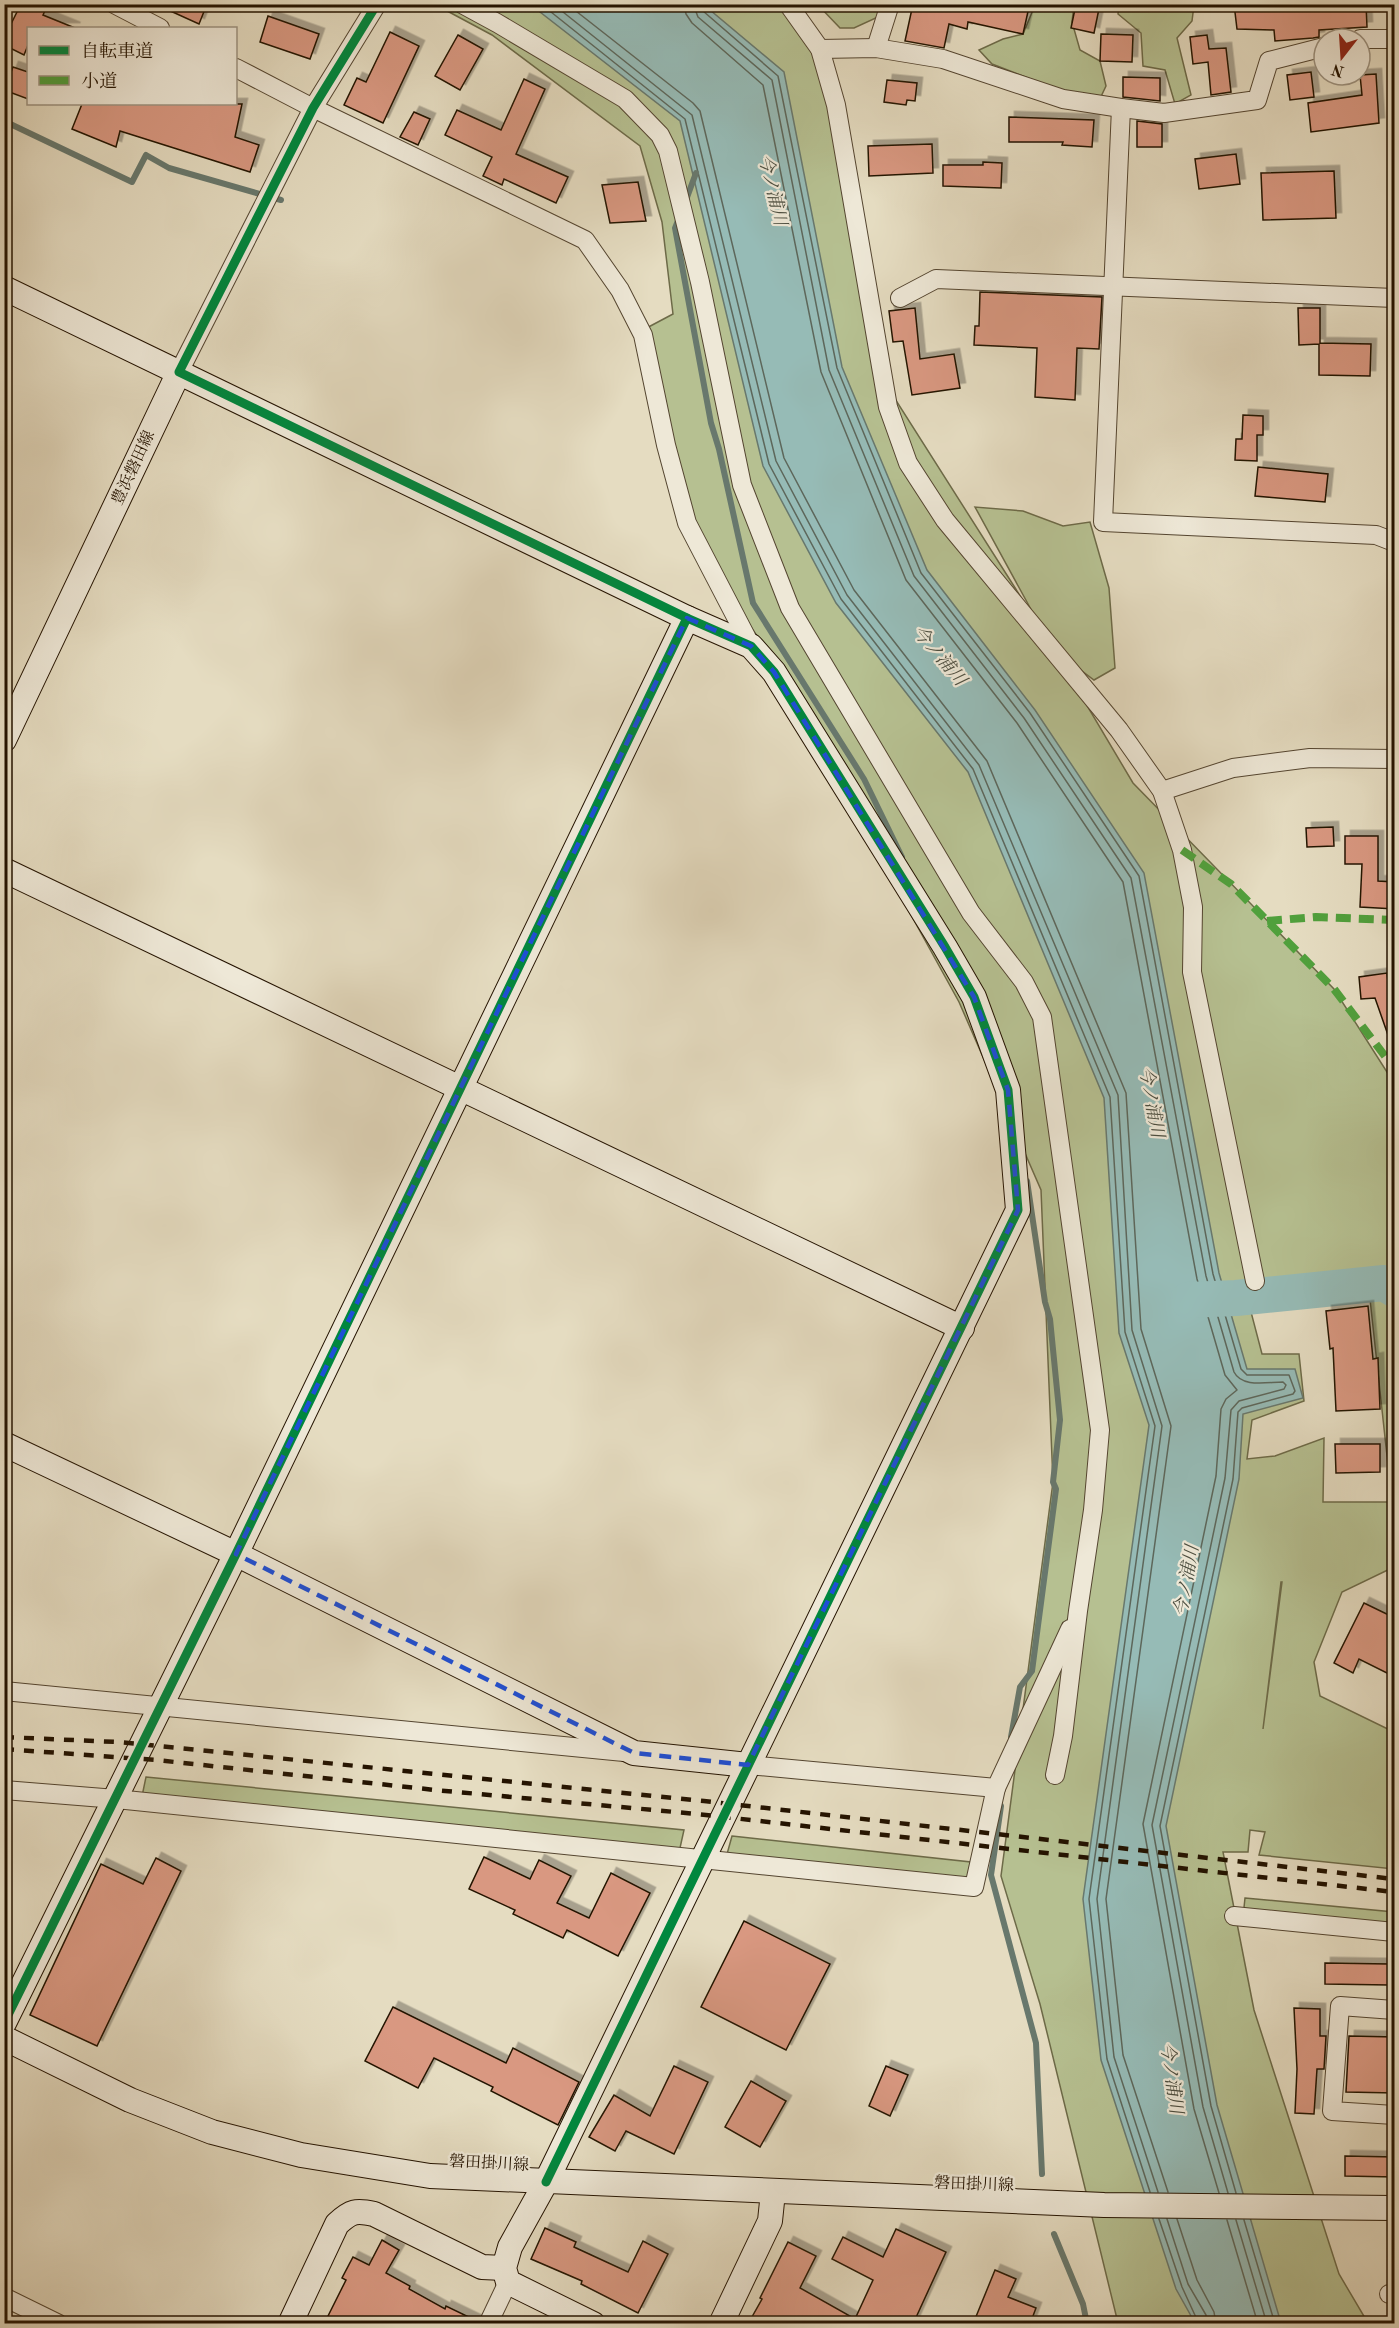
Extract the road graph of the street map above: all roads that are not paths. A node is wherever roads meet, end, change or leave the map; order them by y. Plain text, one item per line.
1 (114, 4) edge
2 (377, 4) edge
3 (462, 4) edge
4 (788, 4) edge
5 (890, 4) edge
6 (158, 27) edge
7 (1372, 39) edge
8 (1395, 39) edge
9 (876, 48) junction
10 (820, 49) junction
11 (1312, 50) edge
12 (237, 69) edge
13 (313, 108) junction
14 (1121, 108) junction
15 (1113, 286) junction
16 (4, 288) edge
17 (900, 298) dead end
18 (1395, 298) edge
19 (179, 372) junction
20 (1395, 542) edge
21 (687, 618) junction
22 (751, 646) junction
23 (4, 740) edge
24 (1395, 759) edge
25 (1162, 791) junction
26 (4, 870) edge
27 (459, 1089) junction
28 (1255, 1281) dead end
29 (962, 1328) junction
30 (4, 1444) edge
31 (236, 1554) junction
32 (1078, 1611) junction
33 (4, 1691) edge
34 (162, 1705) junction
35 (634, 1753) junction
36 (748, 1765) junction
37 (1055, 1775) dead end
38 (996, 1788) junction
39 (4, 1790) edge
40 (116, 1799) junction
41 (703, 1860) junction
42 (1234, 1916) dead end
43 (1395, 1932) edge
44 (1395, 2010) edge
45 (4, 2023) edge
46 (4, 2038) edge
47 (1395, 2115) edge
48 (546, 2182) junction
49 (773, 2192) junction
50 (1395, 2208) edge
51 (506, 2275) junction
52 (4, 2297) edge
53 (59, 2324) edge
54 (290, 2324) edge
55 (488, 2324) edge
56 (593, 2324) edge
57 (721, 2324) edge

1 - 6 street
2 - 13 street
3 - 32 street
4 - 10 street
5 - 9 street
7 - 8 street
9 - 10 street
9 - 14 street
10 - 25 street
11 - 14 street
12 - 13 street
13 - 19 street
13 - 22 street
14 - 15 street
15 - 17 street
15 - 18 street
15 - 20 street
16 - 19 street
19 - 21 street
19 - 23 street, 豊浜磐田線
21 - 22 street
21 - 27 street
22 - 29 street
24 - 25 street
25 - 28 street
26 - 27 street
27 - 29 street
27 - 31 street
29 - 36 street
30 - 31 street
31 - 34 street
31 - 35 street
32 - 37 street
32 - 38 street
33 - 34 street
34 - 35 street
34 - 40 street
35 - 36 street
36 - 38 street
36 - 41 street
38 - 41 street
39 - 40 street
40 - 41 street
40 - 45 street
41 - 48 street
42 - 43 street
44 - 47 street
46 - 48 street, 磐田掛川線
48 - 49 street, 磐田掛川線
48 - 51 street, 磐田掛川線
49 - 50 street, 磐田掛川線
49 - 57 street
51 - 54 street
51 - 55 street
51 - 56 street
52 - 53 street

